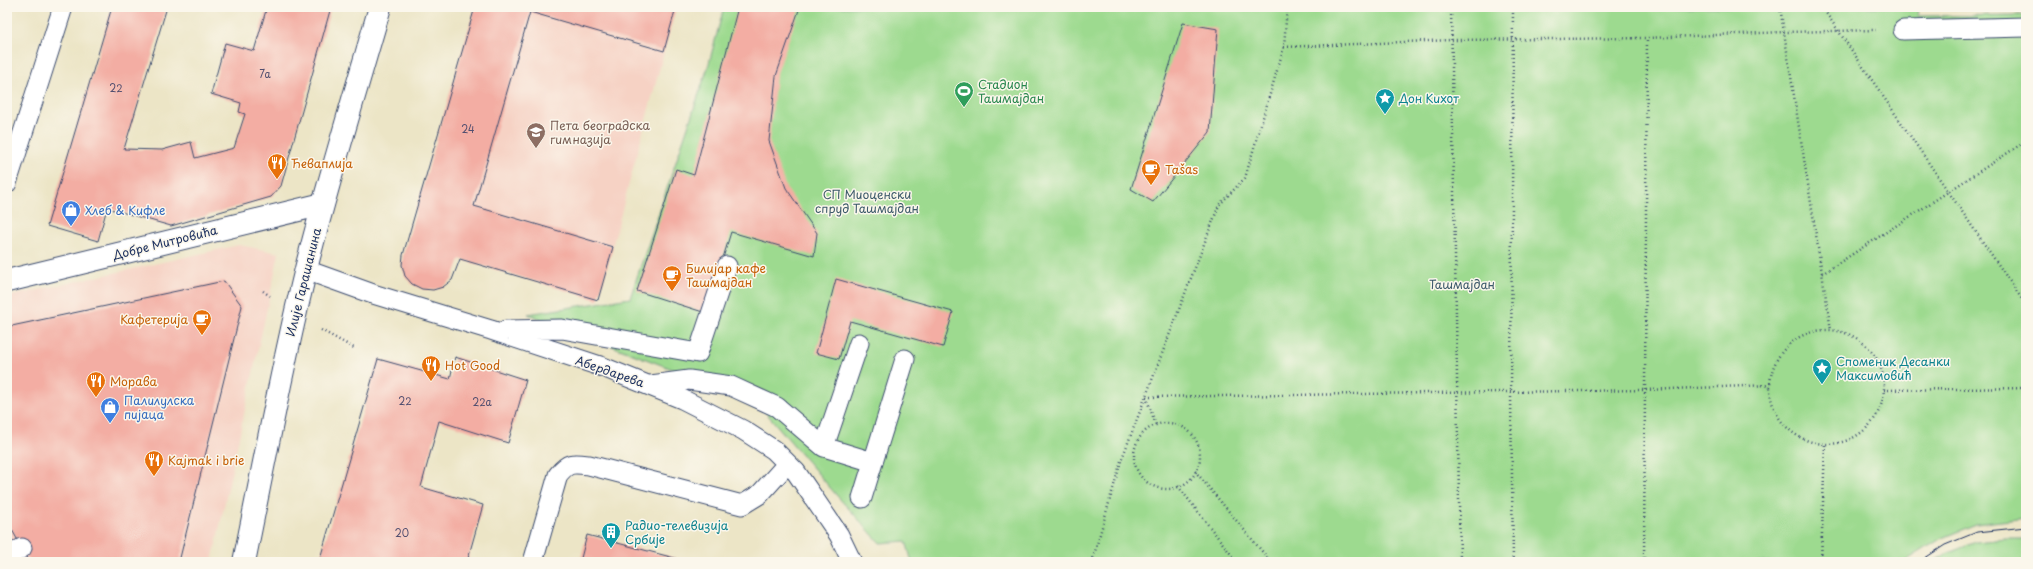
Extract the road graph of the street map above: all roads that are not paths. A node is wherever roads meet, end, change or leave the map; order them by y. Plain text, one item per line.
1 (63, 7) edge
2 (380, 7) edge
3 (2026, 27) edge
4 (1904, 30) road end
5 (7, 183) edge
6 (323, 204) junction
7 (727, 266) dead end
8 (306, 270) junction
9 (7, 281) edge
10 (491, 330) junction
11 (859, 343) dead end
12 (905, 359) dead end
13 (649, 385) junction
14 (824, 447) junction
15 (873, 462) junction
16 (788, 464) junction
17 (862, 498) dead end
18 (244, 562) edge
19 (533, 562) edge
20 (852, 562) edge

1 - 5 lane
2 - 6 street, Илије Гарашанина
3 - 4 lane
6 - 8 street, Илије Гарашанина
6 - 9 street, Добре Митровића
7 - 10 lane
8 - 10 lane, Абердарева
8 - 18 street, Илије Гарашанина
10 - 13 lane, Абердарева
11 - 14 lane
12 - 15 lane
13 - 14 lane
13 - 16 lane, Абердарева
14 - 15 lane
15 - 17 lane
16 - 19 lane
16 - 20 lane, Абердарева

